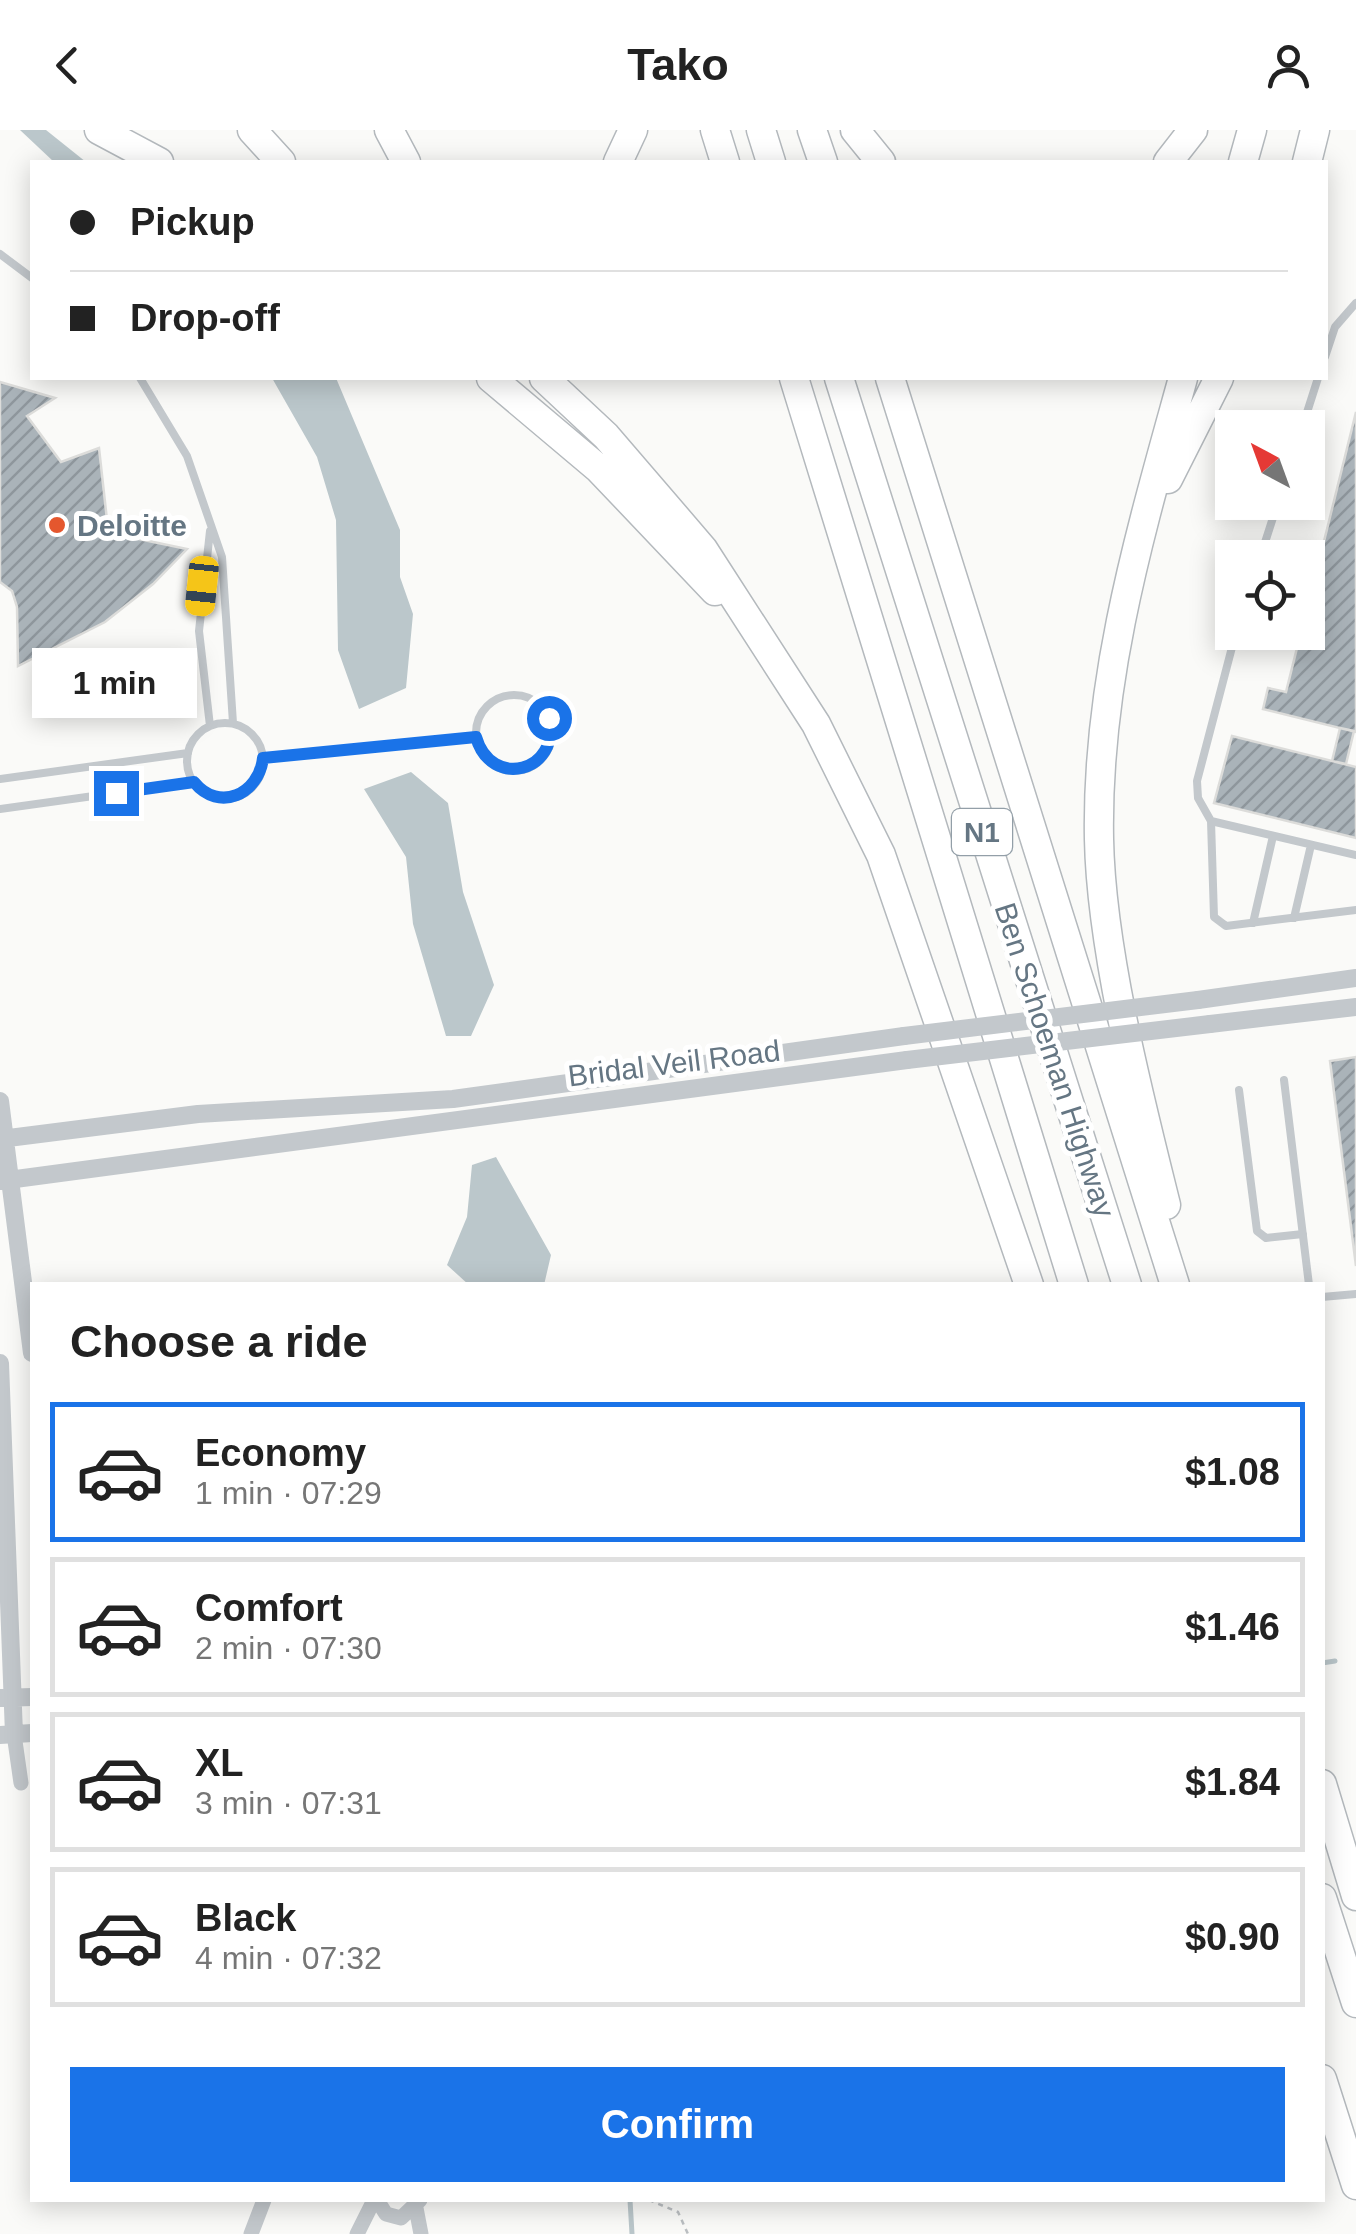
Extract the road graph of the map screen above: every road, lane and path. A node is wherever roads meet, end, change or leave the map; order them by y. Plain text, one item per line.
1 (99, 130) edge
2 (252, 130) edge
3 (389, 130) edge
4 (633, 130) edge
5 (715, 130) edge
6 (760, 130) edge
7 (812, 130) edge
8 (855, 130) edge
9 (1193, 130) edge
10 (1252, 130) edge
11 (1316, 130) edge
12 (156, 160) edge
13 (279, 160) edge
14 (405, 160) edge
15 (619, 160) edge
16 (725, 160) edge
17 (770, 160) edge
18 (821, 160) edge
19 (879, 160) edge
20 (1170, 160) edge
21 (1244, 160) edge
22 (1308, 160) edge
23 (0, 254) edge
24 (30, 276) edge
25 (1356, 303) edge
26 (1328, 347) edge
27 (141, 380) edge
28 (493, 380) edge
29 (546, 380) edge
30 (795, 380) edge
31 (839, 380) edge
32 (891, 380) edge
33 (1182, 380) edge
34 (1218, 380) edge
35 (1317, 380) edge
36 (1308, 410) edge
37 (210, 531) junction
38 (1128, 577) junction
39 (758, 635) junction
40 (1231, 650) edge
41 (233, 724) junction
42 (210, 726) junction
43 (476, 737) junction
44 (188, 753) junction
45 (263, 758) junction
46 (0, 779) edge
47 (194, 782) junction
48 (0, 809) edge
49 (1211, 821) junction
50 (1273, 836) junction
51 (1311, 845) junction
52 (1356, 856) edge
53 (1356, 910) edge
54 (1294, 918) junction
55 (1253, 923) junction
56 (1356, 978) edge
57 (1356, 1007) edge
58 (1284, 1080) dead end
59 (1239, 1090) dead end
60 (0, 1101) edge
61 (2, 1138) edge
62 (5, 1180) edge
63 (1303, 1234) junction
64 (1028, 1282) edge
65 (1073, 1282) edge
66 (1126, 1282) edge
67 (1174, 1282) edge
68 (1185, 1282) edge
69 (1309, 1282) edge
70 (1356, 1294) edge
71 (1325, 1297) edge
72 (30, 1339) edge
73 (0, 1362) edge
74 (10, 1623) junction
75 (0, 1644) edge
76 (6, 1698) edge
77 (16, 1734) edge
78 (30, 1764) edge
79 (1325, 1794) edge
80 (1356, 1896) edge
81 (1325, 1907) edge
82 (1356, 2003) edge
83 (1325, 2088) edge
84 (1356, 2185) edge
85 (263, 2202) edge
86 (375, 2202) edge
87 (377, 2202) edge
88 (656, 2202) edge
89 (418, 2204) edge
90 (394, 2218) junction
91 (251, 2234) edge
92 (357, 2234) edge
93 (386, 2234) edge
94 (421, 2234) edge
95 (688, 2234) edge

1 - 12 highway
2 - 13 highway
3 - 14 highway
4 - 15 highway
5 - 16 highway
6 - 17 highway
7 - 18 highway
8 - 19 highway
9 - 20 highway
10 - 21 highway
11 - 22 highway
23 - 24 lane
25 - 26 lane
27 - 37 lane
28 - 39 highway
29 - 39 highway
30 - 65 highway, Ben Schoeman Highway / N1
31 - 66 highway, Ben Schoeman Highway / N1
32 - 67 highway
33 - 38 highway
34 - 38 highway
35 - 36 lane
37 - 41 lane
37 - 42 lane
38 - 68 highway
39 - 64 highway
40 - 49 lane
41 - 42 lane
41 - 45 lane
42 - 44 lane
43 - 43 lane
43 - 45 lane
44 - 46 lane
44 - 47 lane
45 - 47 lane
47 - 48 lane
49 - 50 lane
49 - 55 lane
50 - 51 lane
50 - 55 lane
51 - 52 lane
51 - 54 lane
53 - 54 lane
54 - 55 lane
56 - 61 street, Bridal Veil Road, bridge
57 - 62 street, Bridal Veil Road, bridge
58 - 63 lane
59 - 63 lane
60 - 61 street
61 - 62 street
62 - 72 street
63 - 69 lane
70 - 71 lane
73 - 74 street
74 - 75 street
74 - 76 street
76 - 77 street
77 - 78 street
79 - 80 highway
81 - 82 highway
83 - 84 highway
85 - 91 street
86 - 92 street
87 - 90 street
88 - 95 path
89 - 90 street
89 - 94 street
90 - 93 street

